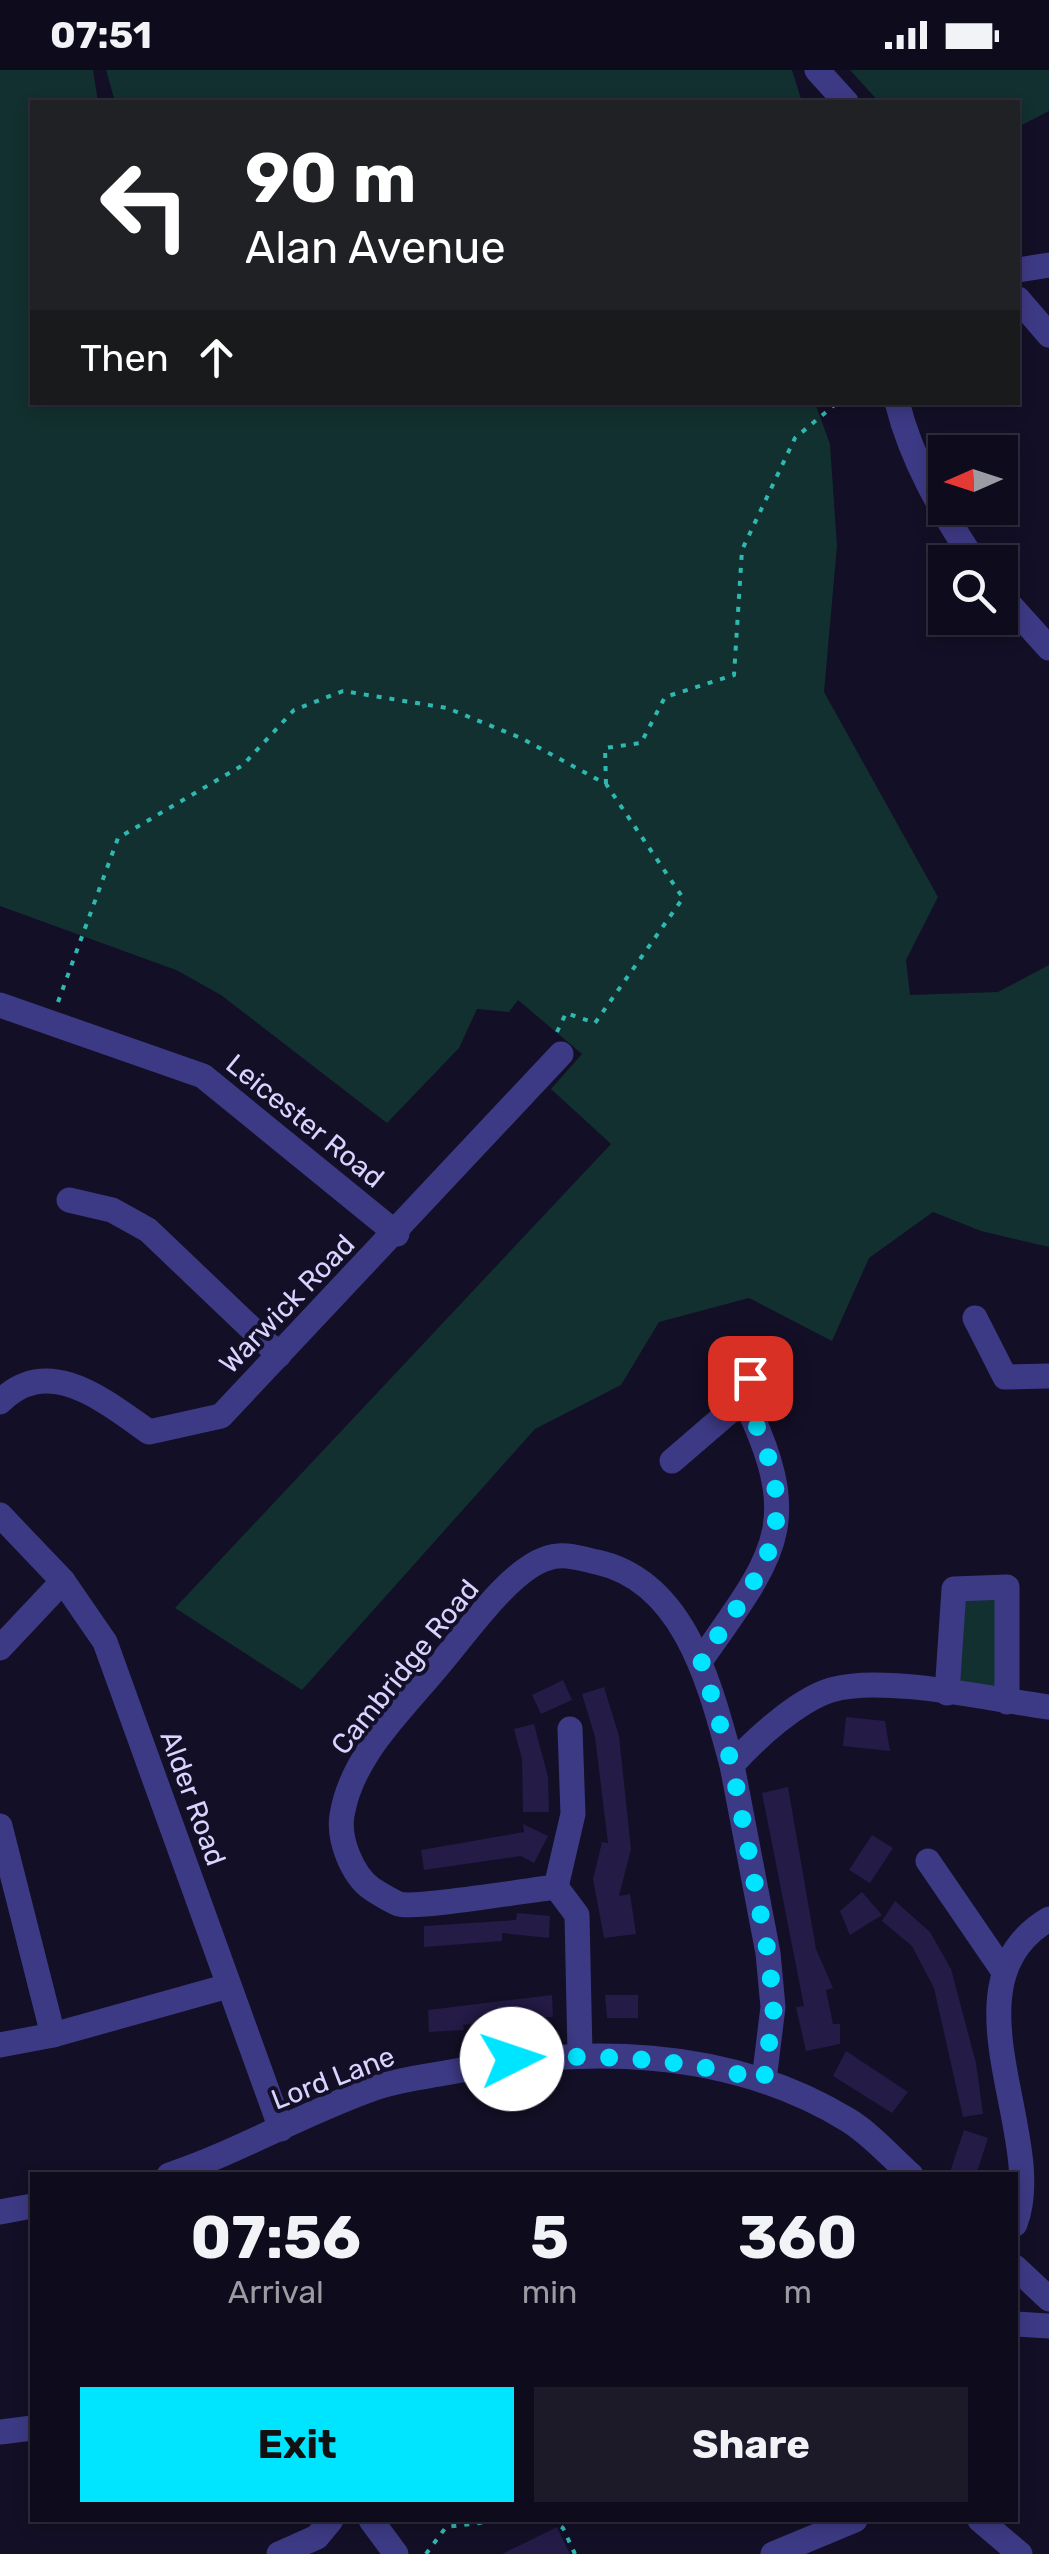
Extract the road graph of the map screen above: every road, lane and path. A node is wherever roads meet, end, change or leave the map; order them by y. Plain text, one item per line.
1 (817, 70) edge
2 (844, 100) edge
3 (1049, 265) edge
4 (1020, 270) edge
5 (1020, 301) edge
6 (1049, 335) edge
7 (834, 405) edge
8 (899, 405) edge
9 (964, 545) edge
10 (1018, 614) edge
11 (1049, 648) edge
12 (606, 784) junction
13 (0, 1005) edge
14 (52, 1022) junction
15 (561, 1054) joint
16 (68, 1200) dead end
17 (396, 1234) junction
18 (975, 1318) dead end
19 (279, 1356) junction
20 (1049, 1376) edge
21 (0, 1402) edge
22 (672, 1461) dead end
23 (0, 1515) edge
24 (63, 1581) junction
25 (0, 1648) edge
26 (701, 1660) junction
27 (948, 1693) junction
28 (1007, 1702) junction
29 (1049, 1707) edge
30 (570, 1729) dead end
31 (732, 1765) junction
32 (0, 1826) edge
33 (928, 1861) dead end
34 (556, 1887) junction
35 (1049, 1919) edge
36 (1004, 1972) junction
37 (228, 1986) junction
38 (53, 2036) junction
39 (0, 2044) edge
40 (580, 2054) junction
41 (764, 2080) junction
42 (281, 2129) junction
43 (176, 2172) edge
44 (908, 2172) edge
45 (30, 2206) edge
46 (0, 2212) edge
47 (1018, 2219) edge
48 (1018, 2270) edge
49 (1049, 2299) edge
50 (1018, 2324) edge
51 (1049, 2326) edge
52 (30, 2428) edge
53 (0, 2432) edge
54 (329, 2522) edge
55 (372, 2522) edge
56 (485, 2522) edge
57 (553, 2522) edge
58 (850, 2522) edge
59 (982, 2522) edge
60 (279, 2554) edge
61 (396, 2554) edge
62 (426, 2554) edge
63 (575, 2554) edge
64 (774, 2554) edge
65 (1020, 2554) edge

1 - 2 street
3 - 4 street
5 - 6 street
7 - 12 path
8 - 9 street
10 - 11 street
12 - 14 path
12 - 15 path
13 - 14 street, Leicester Road
14 - 17 street, Leicester Road
15 - 17 street, Warwick Road
16 - 19 street
17 - 19 street, Warwick Road
18 - 20 street
19 - 21 street, Warwick Road
22 - 26 street
23 - 24 street, Alder Road
24 - 25 street
24 - 37 street, Alder Road
26 - 31 street, Cambridge Road
26 - 34 street, Cambridge Road
27 - 28 street
27 - 28 street
27 - 31 street
28 - 29 street
30 - 34 street
31 - 41 street, Cambridge Road
32 - 38 street
33 - 36 street
34 - 40 street
35 - 36 street
36 - 47 street
37 - 38 street
37 - 42 street, Alder Road
38 - 39 street
40 - 41 street, Lord Lane
40 - 42 street, Lord Lane
41 - 44 street, Lord Lane
42 - 43 street, Lord Lane
45 - 46 street
48 - 49 street
50 - 51 street
52 - 53 street
54 - 60 street
55 - 61 street
56 - 62 path
57 - 63 path
58 - 64 street
59 - 65 street

